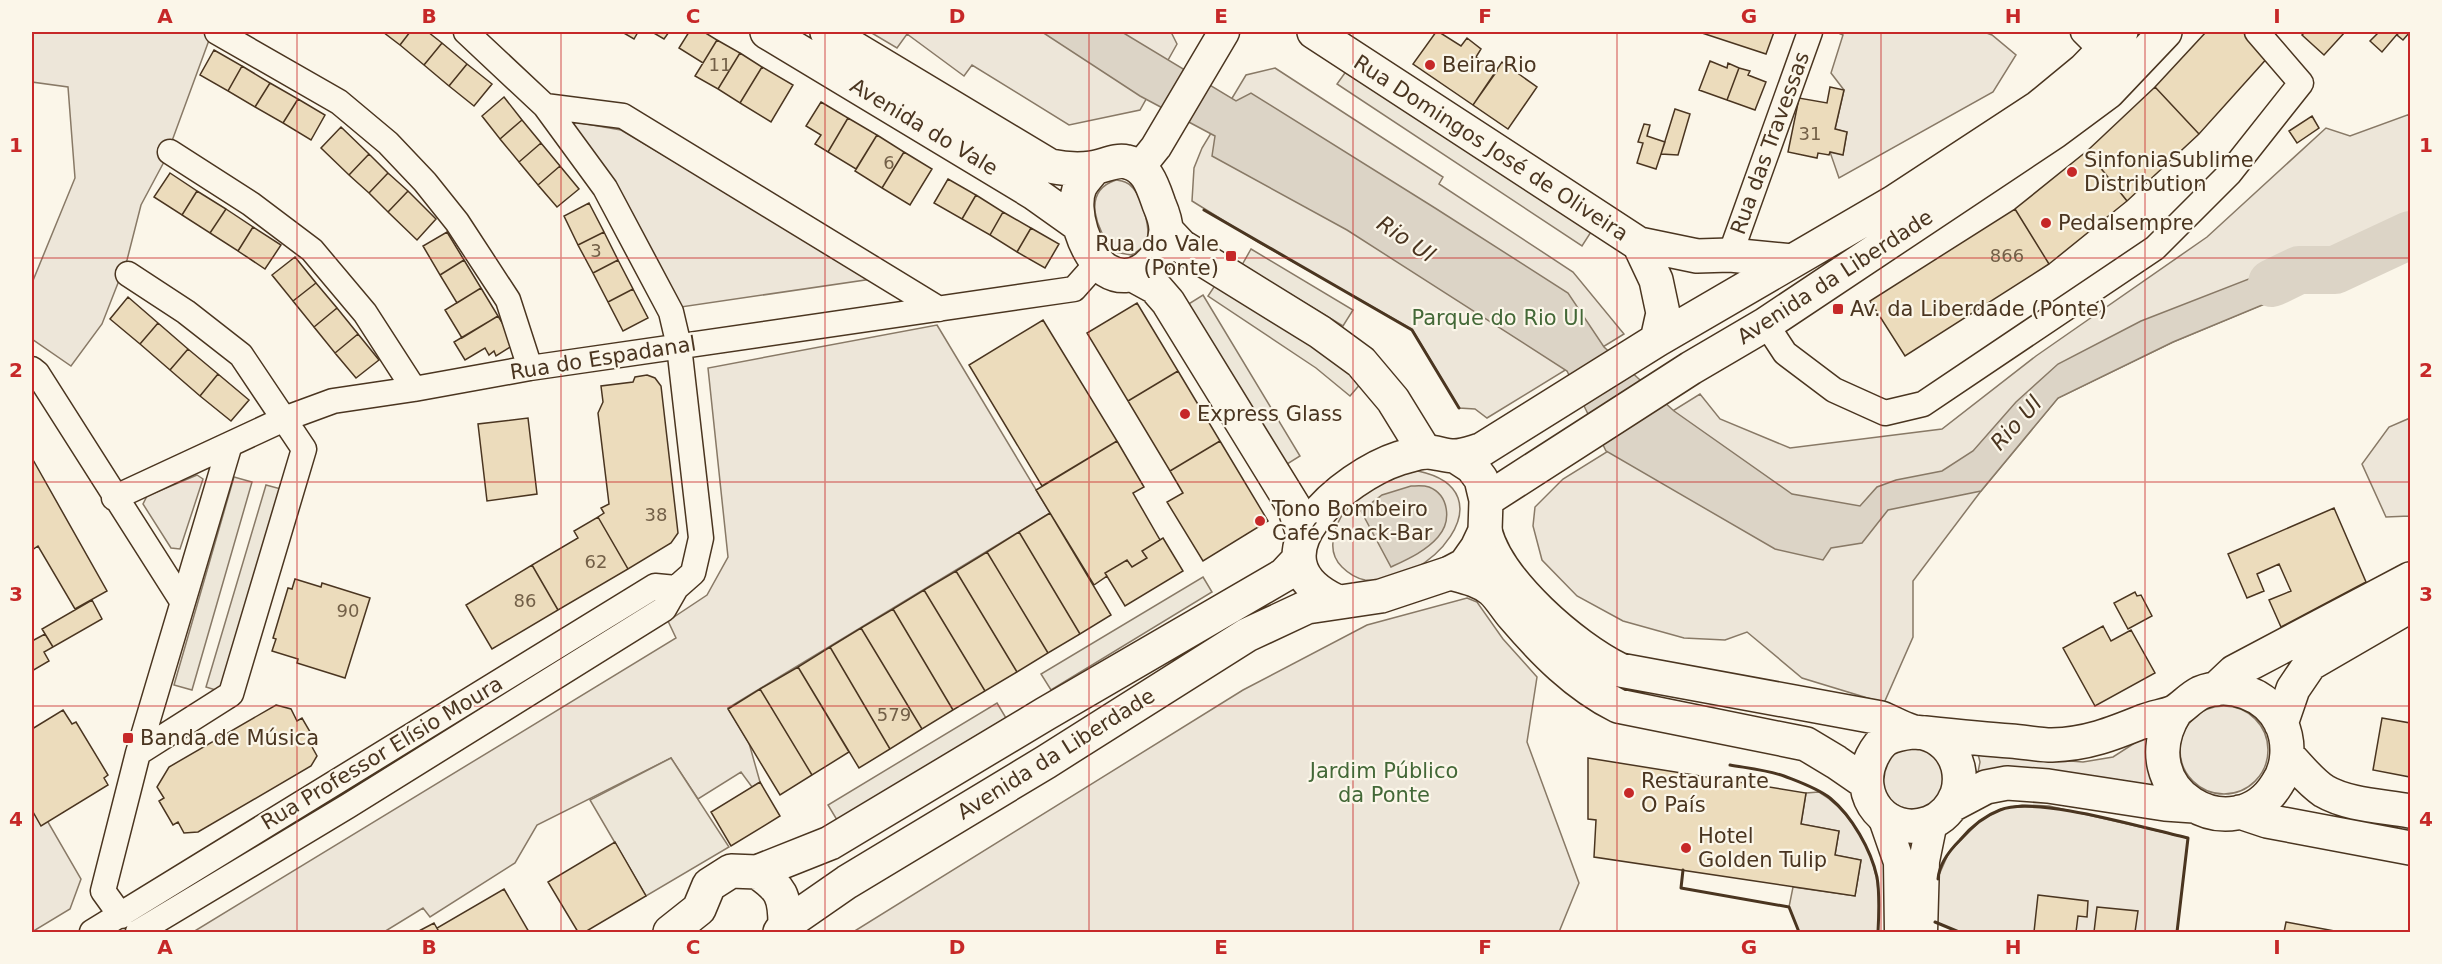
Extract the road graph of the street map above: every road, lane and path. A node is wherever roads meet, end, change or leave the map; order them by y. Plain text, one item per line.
1 (217, 32) edge
2 (466, 32) edge
3 (767, 32) edge
4 (827, 32) edge
5 (1224, 32) edge
6 (1314, 32) edge
7 (1810, 32) edge
8 (2165, 32) edge
9 (2257, 32) edge
10 (2102, 38) edge
11 (544, 106) junction
12 (170, 152) dead end
13 (1140, 167) junction
14 (1094, 168) junction
15 (1079, 225) junction
16 (1166, 230) junction
17 (1639, 244) junction
18 (1730, 255) junction
19 (1792, 261) junction
20 (1098, 262) junction
21 (128, 274) dead end
22 (1133, 275) junction
23 (939, 309) junction
24 (1766, 324) junction
25 (1657, 340) junction
26 (680, 346) junction
27 (530, 368) junction
28 (32, 369) edge
29 (414, 389) junction
30 (284, 419) junction
31 (230, 444) junction
32 (1440, 454) junction
33 (114, 498) junction
34 (1486, 515) junction
35 (1300, 547) junction
36 (1450, 573) junction
37 (2410, 579) edge
38 (182, 601) junction
39 (1336, 601) junction
40 (2410, 606) edge
41 (2216, 689) junction
42 (2176, 711) junction
43 (1919, 732) junction
44 (2284, 739) junction
45 (138, 753) junction
46 (1865, 782) junction
47 (2194, 806) junction
48 (2410, 811) edge
49 (2240, 812) junction
50 (1942, 814) junction
51 (1883, 816) junction
52 (2410, 848) edge
53 (757, 872) junction
54 (702, 921) edge
55 (129, 924) edge
56 (782, 929) edge
57 (92, 933) edge
58 (670, 933) edge
59 (1900, 933) edge
60 (1922, 933) edge

1 - 27 street
2 - 11 street, Rua Professor Elísio Moura
3 - 15 main road, Avenida do Vale
4 - 14 main road, Avenida do Vale
5 - 13 street
6 - 17 main road, Rua Domingos José de Oliveira
7 - 18 street, Rua das Travessas
8 - 24 main road, Avenida da Liberdade
9 - 24 street
10 - 19 main road, Avenida da Liberdade
11 - 23 street
11 - 26 street, Rua Professor Elísio Moura
12 - 29 street
13 - 14 main road, Avenida do Vale
13 - 16 main road
14 - 15 main road
15 - 20 main road
16 - 22 main road
16 - 32 main road
17 - 18 main road, Rua Domingos José de Oliveira
17 - 25 main road, Rua Domingos José de Oliveira
18 - 19 main road, Rua Domingos José de Oliveira
19 - 25 main road, Avenida da Liberdade
20 - 22 main road
20 - 23 street, Rua do Espadanal
21 - 30 street
22 - 35 main road
23 - 26 street, Rua do Espadanal
24 - 34 main road, Avenida da Liberdade
25 - 32 main road, Avenida da Liberdade
26 - 27 street, Rua do Espadanal
26 - 55 street, Rua Professor Elísio Moura
27 - 29 street, Rua do Espadanal
28 - 33 street
29 - 30 street, Rua do Espadanal
30 - 31 street, Rua do Espadanal
30 - 45 street
31 - 33 street, Rua do Espadanal
31 - 38 street
32 - 34 main road
32 - 35 main road, Avenida da Liberdade
33 - 38 street
34 - 36 main road, Avenida da Liberdade
34 - 43 main road
35 - 39 main road
35 - 53 main road, Avenida da Liberdade
36 - 39 main road, Avenida da Liberdade
36 - 46 main road
37 - 41 main road
38 - 45 street
39 - 56 main road, Avenida da Liberdade
40 - 44 main road
41 - 42 main road
41 - 44 main road
42 - 43 main road
42 - 47 main road
43 - 46 main road
43 - 50 main road
44 - 48 main road
44 - 49 main road
45 - 55 street
46 - 51 main road
47 - 49 main road
47 - 50 main road
49 - 52 main road
50 - 51 main road
50 - 60 street
51 - 59 street
53 - 54 main road, Avenida da Liberdade
53 - 56 main road, Avenida da Liberdade
54 - 58 main road, Avenida da Liberdade
55 - 57 street, Rua Professor Elísio Moura

